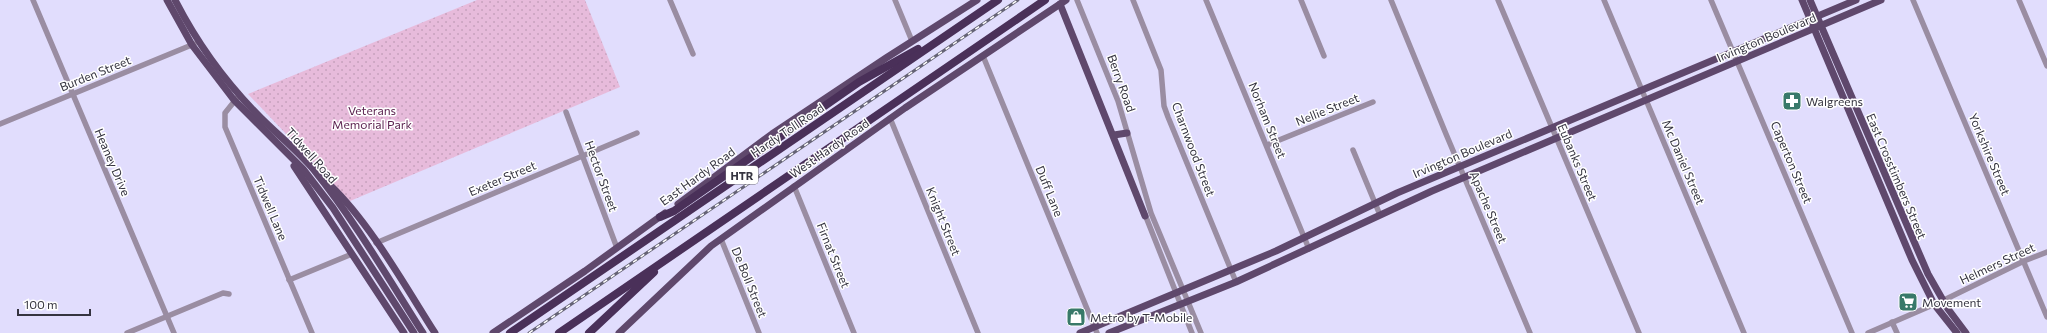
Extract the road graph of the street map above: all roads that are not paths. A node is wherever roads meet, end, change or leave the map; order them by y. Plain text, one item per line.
1 (33, 0) edge
2 (167, 0) edge
3 (175, 0) edge
4 (670, 0) edge
5 (895, 0) edge
6 (977, 0) edge
7 (998, 0) edge
8 (1045, 0) edge
9 (1077, 0) edge
10 (1133, 0) edge
11 (1206, 0) edge
12 (1301, 0) edge
13 (1391, 0) edge
14 (1498, 0) edge
15 (1604, 0) edge
16 (1711, 0) edge
17 (1802, 0) edge
18 (1810, 0) edge
19 (1857, 0) edge
20 (1881, 0) edge
21 (1914, 0) edge
22 (2019, 0) edge
23 (1063, 2) edge
24 (1862, 8) junction
25 (974, 16) junction
26 (1813, 18) junction
27 (1817, 27) junction
28 (912, 41) junction
29 (196, 44) junction
30 (1732, 52) junction
31 (693, 54) dead end
32 (983, 56) junction
33 (1324, 56) dead end
34 (1736, 62) junction
35 (2047, 66) edge
36 (1640, 89) junction
37 (72, 94) junction
38 (240, 95) junction
39 (234, 100) junction
40 (1646, 101) junction
41 (1373, 102) dead end
42 (566, 112) dead end
43 (890, 118) junction
44 (0, 124) edge
45 (1551, 127) junction
46 (637, 133) dead end
47 (1127, 133) junction
48 (1114, 135) junction
49 (1556, 139) junction
50 (276, 142) junction
51 (1266, 145) junction
52 (1353, 150) dead end
53 (583, 155) junction
54 (1460, 166) junction
55 (312, 169) junction
56 (1139, 176) junction
57 (1464, 177) junction
58 (794, 186) junction
59 (1375, 203) junction
60 (1380, 215) junction
61 (1145, 216) junction
62 (660, 217) junction
63 (1332, 224) junction
64 (1901, 225) junction
65 (1304, 238) junction
66 (721, 239) junction
67 (1323, 242) junction
68 (376, 243) junction
69 (617, 248) junction
70 (1309, 249) junction
71 (2047, 252) edge
72 (675, 253) junction
73 (352, 254) junction
74 (2024, 261) junction
75 (1231, 271) junction
76 (289, 280) junction
77 (1236, 282) junction
78 (1184, 291) junction
79 (229, 294) dead end
80 (1176, 294) junction
81 (1188, 301) junction
82 (1942, 301) junction
83 (1180, 304) junction
84 (1934, 304) junction
85 (167, 316) junction
86 (2047, 317) edge
87 (1892, 322) junction
88 (1096, 330) edge
89 (418, 332) edge
90 (127, 333) edge
91 (174, 333) edge
92 (312, 333) edge
93 (404, 333) edge
94 (435, 333) edge
95 (493, 333) edge
96 (510, 333) edge
97 (559, 333) edge
98 (589, 333) edge
99 (619, 333) edge
100 (759, 333) edge
101 (854, 333) edge
102 (978, 333) edge
103 (1080, 333) edge
104 (1110, 333) edge
105 (1192, 333) edge
106 (1201, 333) edge
107 (1530, 333) edge
108 (1638, 333) edge
109 (1744, 333) edge
110 (1852, 333) edge
111 (1868, 333) edge
112 (1897, 333) edge
113 (1957, 333) edge
114 (1966, 333) edge

1 - 37 street, Heaney Drive
2 - 29 main road, Tidwell Road
3 - 29 main road, Tidwell Road
4 - 31 street
5 - 28 street
6 - 28 main road, East Hardy Road
7 - 25 highway, Hardy Toll Road / HTR
8 - 72 highway, HTR
9 - 47 street, Berry Road
10 - 75 street, Charnwood Street
11 - 51 street, Norham Street
12 - 33 street
13 - 54 street, Apache Street
14 - 45 street, Eubanks Street
15 - 36 street, Mc Daniel Street
16 - 30 street, Caperton Street
17 - 26 main road, East Crosstimbers Street
18 - 26 main road, East Crosstimbers Street
19 - 24 main road
19 - 26 main road, Irvington Boulevard
20 - 24 main road, Irvington Boulevard
21 - 74 street, Yorkshire Street
22 - 35 street
23 - 32 main road, West Hardy Road
23 - 48 main road
24 - 27 main road, Irvington Boulevard
25 - 62 highway
25 - 96 highway, Hardy Toll Road / HTR
26 - 27 main road, East Crosstimbers Street
26 - 30 main road, Irvington Boulevard
27 - 34 main road, Irvington Boulevard
27 - 64 main road, East Crosstimbers Street
28 - 62 main road, East Hardy Road
29 - 37 street, Burden Street
29 - 38 main road, Tidwell Road
29 - 39 main road, Tidwell Road
30 - 34 street, Caperton Street
30 - 36 main road, Irvington Boulevard
32 - 43 main road, West Hardy Road
32 - 88 street, Duff Lane
34 - 40 main road, Irvington Boulevard
34 - 110 street, Caperton Street
36 - 40 street, Mc Daniel Street
36 - 45 main road, Irvington Boulevard
37 - 44 street, Burden Street
37 - 85 street, Heaney Drive
38 - 39 street, Tidwell Lane
38 - 55 main road, Tidwell Road
39 - 50 main road, Tidwell Road
39 - 76 street, Tidwell Lane
40 - 49 main road, Irvington Boulevard
40 - 109 street, Mc Daniel Street
41 - 51 street, Nellie Street
42 - 53 street, Hector Street
43 - 58 main road, West Hardy Road
43 - 102 street, Knight Street
45 - 49 street, Eubanks Street
45 - 54 main road, Irvington Boulevard
46 - 53 street, Exeter Street
47 - 48 main road
47 - 56 street, Berry Road
48 - 61 main road
49 - 57 main road, Irvington Boulevard
49 - 108 street, Eubanks Street
50 - 73 main road
50 - 89 main road, Tidwell Road
51 - 65 street, Norham Street
52 - 59 street
53 - 68 street, Exeter Street
53 - 69 street, Hector Street
54 - 57 street, Apache Street
54 - 59 main road, Irvington Boulevard
55 - 68 main road
55 - 89 main road, Tidwell Road
56 - 61 street, Berry Road
56 - 78 street, Berry Road
57 - 60 main road, Irvington Boulevard
57 - 107 street, Apache Street
58 - 66 main road, West Hardy Road
58 - 101 street, Firnat Street
59 - 60 street
59 - 63 main road, Irvington Boulevard
60 - 67 main road, Irvington Boulevard
61 - 80 street, Berry Road
62 - 69 main road, East Hardy Road
63 - 65 main road, Irvington Boulevard
63 - 67 main road
64 - 82 main road, East Crosstimbers Street
64 - 84 main road, East Crosstimbers Street
65 - 70 street, Norham Street
65 - 75 main road, Irvington Boulevard
66 - 99 main road, West Hardy Road
66 - 100 street, De Boll Street
67 - 70 main road, Irvington Boulevard
68 - 94 main road
69 - 95 main road, East Hardy Road
70 - 77 main road, Irvington Boulevard
71 - 74 street, Helmers Street
72 - 97 highway, HTR
72 - 98 highway
73 - 76 street
73 - 93 main road
74 - 82 street, Helmers Street
74 - 86 street, Yorkshire Street
75 - 77 street, Charnwood Street
75 - 78 main road, Irvington Boulevard
76 - 92 street, Tidwell Lane
77 - 81 main road, Irvington Boulevard
78 - 80 main road, Irvington Boulevard
78 - 81 street, Berry Road
79 - 85 street
80 - 83 street, Berry Road
80 - 88 main road, Irvington Boulevard
81 - 83 main road, Irvington Boulevard
81 - 106 street, Berry Road
82 - 84 street, Helmers Street
82 - 114 main road, East Crosstimbers Street
83 - 104 main road, Irvington Boulevard
83 - 105 street, Berry Road
84 - 87 street, Helmers Street
84 - 113 main road, East Crosstimbers Street
85 - 90 street
85 - 91 street, Heaney Drive
87 - 111 street, Helmers Street
87 - 112 street
88 - 103 main road, Irvington Boulevard

